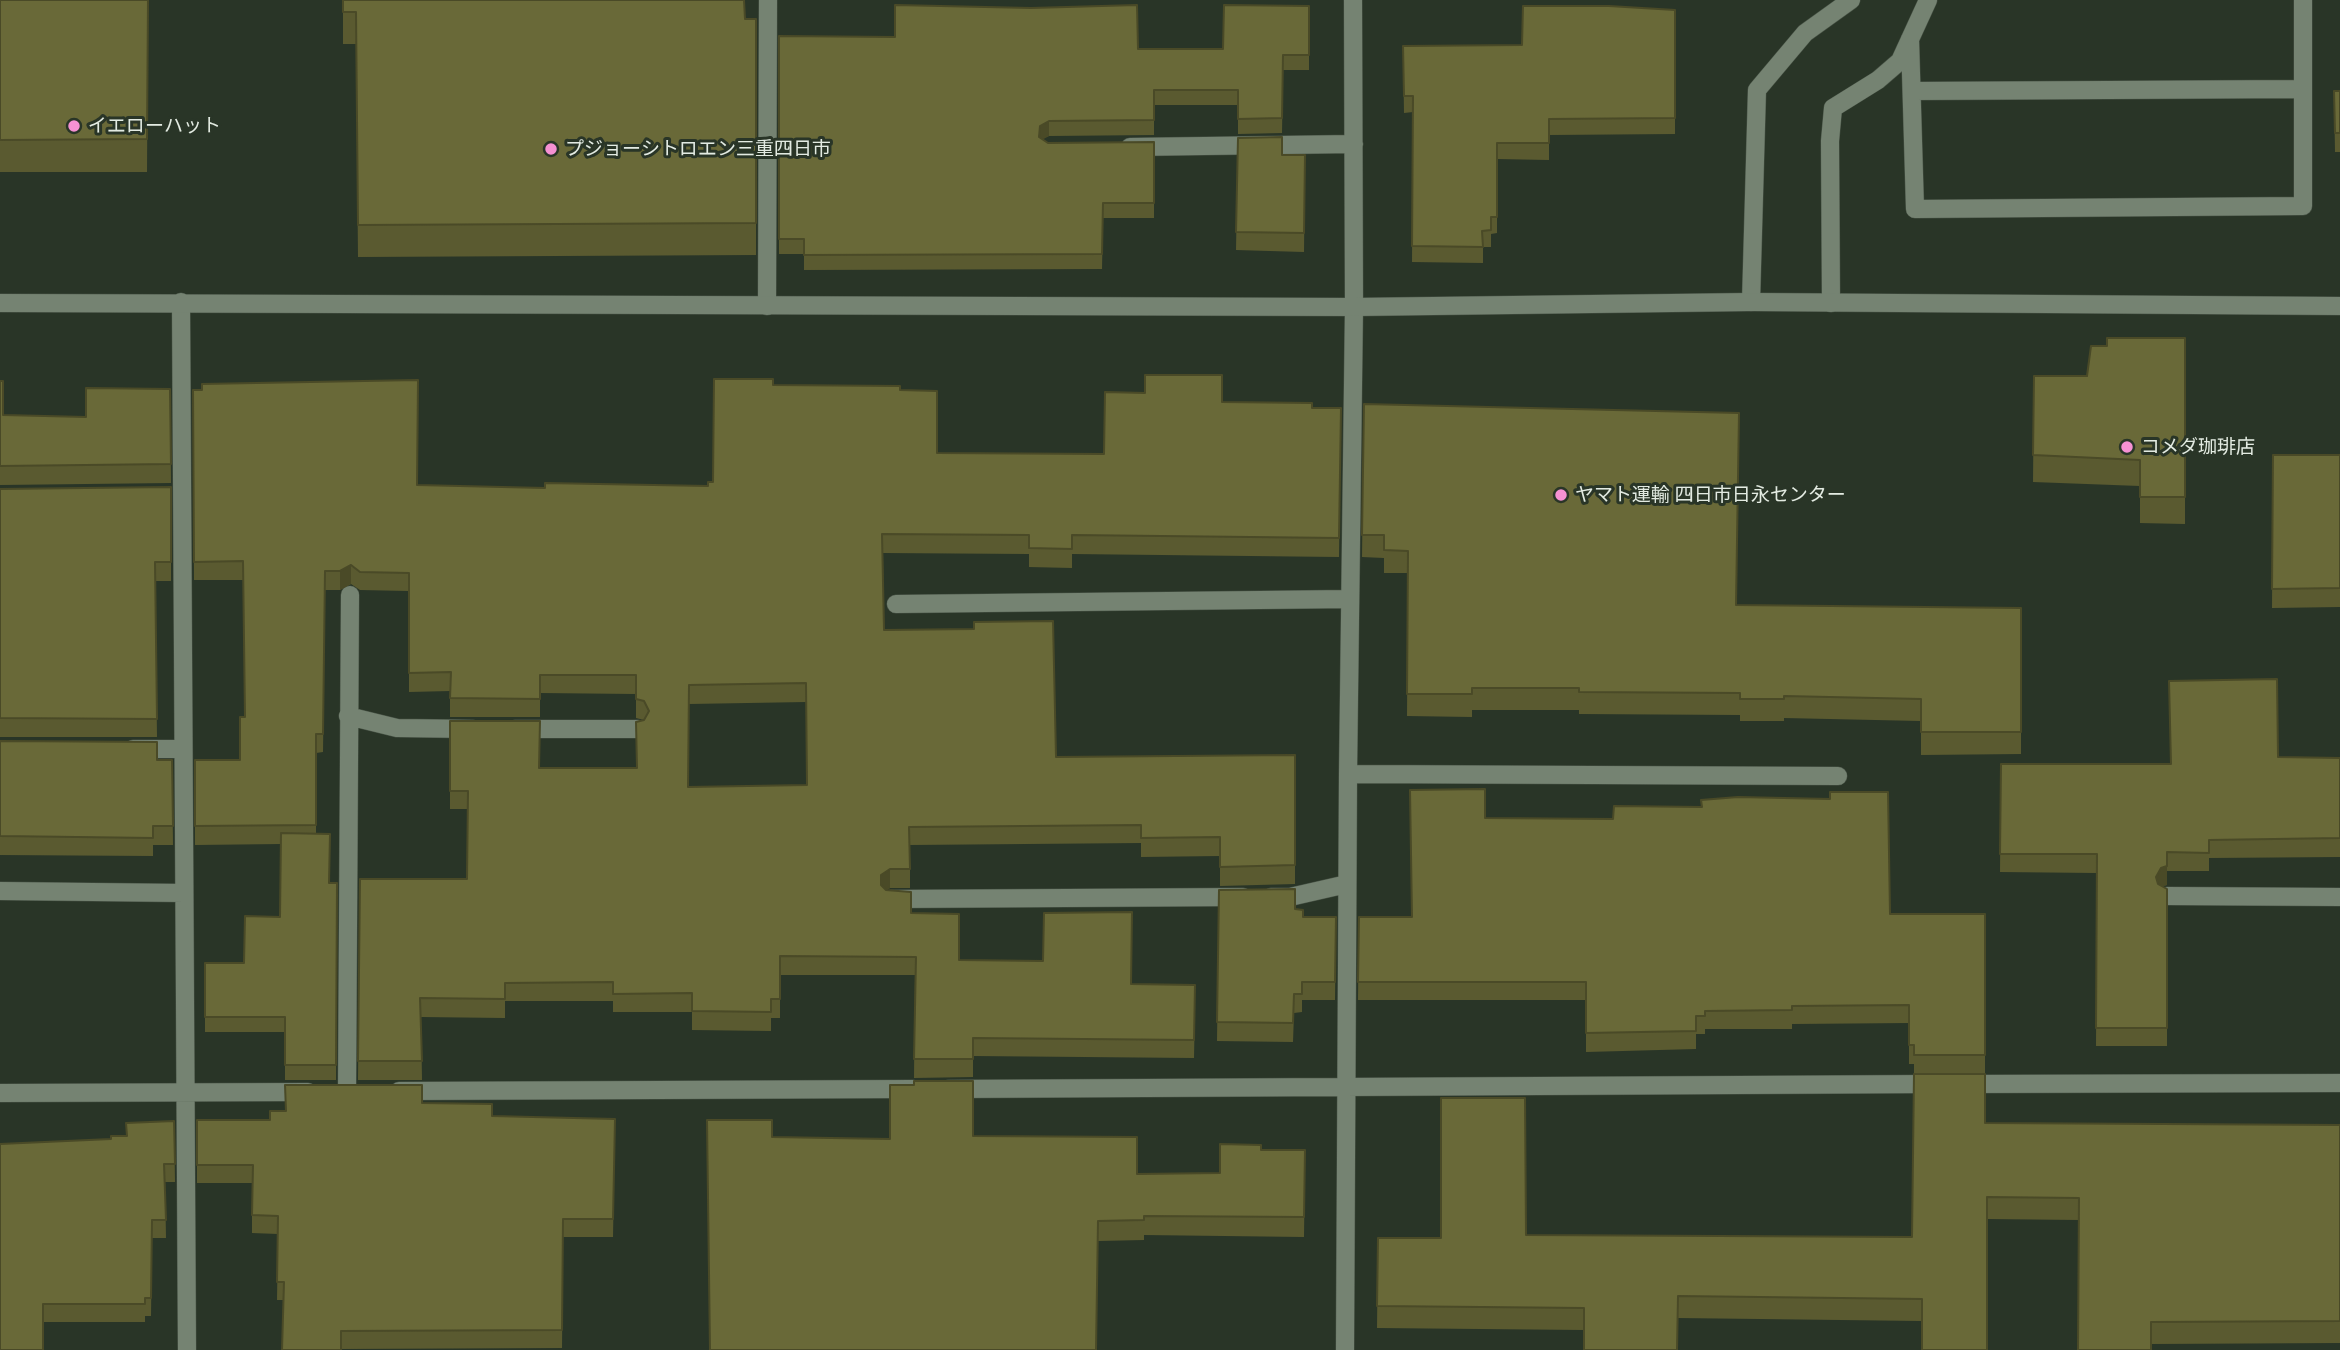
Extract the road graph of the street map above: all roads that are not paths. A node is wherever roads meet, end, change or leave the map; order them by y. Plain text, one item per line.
1 (768, 0) edge
2 (1353, 0) edge
3 (1851, 0) edge
4 (1928, 0) edge
5 (2303, 0) edge
6 (1910, 39) junction
7 (2303, 89) junction
8 (1912, 91) junction
9 (1354, 145) junction
10 (1119, 147) edge
11 (181, 302) junction
12 (1751, 302) junction
13 (0, 303) edge
14 (1831, 303) junction
15 (767, 306) junction
16 (2340, 306) edge
17 (1354, 307) junction
18 (350, 595) dead end
19 (1350, 599) junction
20 (896, 604) dead end
21 (348, 716) junction
22 (638, 729) edge
23 (112, 748) edge
24 (182, 749) junction
25 (1348, 774) junction
26 (1838, 776) dead end
27 (1347, 884) junction
28 (0, 891) edge
29 (184, 893) junction
30 (2167, 896) edge
31 (2340, 897) edge
32 (891, 899) edge
33 (2340, 1083) edge
34 (1345, 1086) junction
35 (347, 1092) junction
36 (0, 1093) edge
37 (187, 1093) junction
38 (187, 1350) edge
39 (1345, 1350) edge

1 - 15 street
2 - 9 street
3 - 12 street
4 - 6 street
5 - 7 street
6 - 8 street
6 - 14 street
7 - 8 street
7 - 8 street
9 - 10 street
9 - 17 street
11 - 13 street
11 - 15 street
11 - 24 street
12 - 14 street
12 - 17 street
14 - 16 street
15 - 17 street
17 - 19 street
18 - 21 street
19 - 20 street
19 - 25 street
21 - 22 street
21 - 35 street
23 - 24 street
24 - 29 street
25 - 26 street
25 - 27 street
27 - 32 street
27 - 34 street
28 - 29 street
29 - 37 street
30 - 31 street
33 - 34 street
34 - 35 street
34 - 39 street
35 - 37 street
36 - 37 street
37 - 38 street

